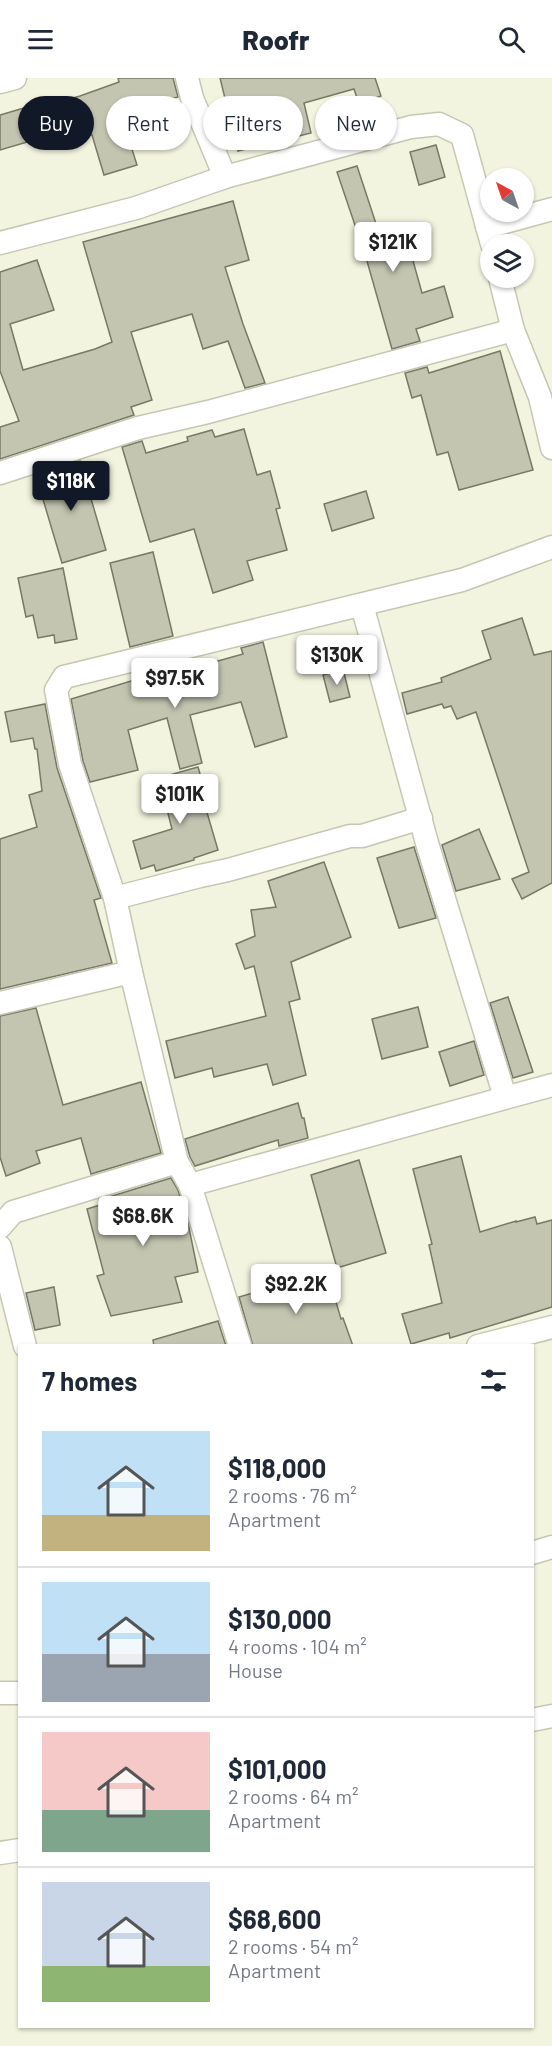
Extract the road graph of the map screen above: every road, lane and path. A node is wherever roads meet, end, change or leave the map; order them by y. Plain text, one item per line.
1 (15, 78) edge
2 (187, 78) edge
3 (0, 82) edge
4 (225, 177) junction
5 (552, 209) edge
6 (489, 234) edge
7 (495, 234) edge
8 (0, 243) edge
9 (502, 288) edge
10 (513, 330) junction
11 (546, 396) edge
12 (552, 448) edge
13 (0, 473) edge
14 (552, 547) edge
15 (363, 604) junction
16 (421, 818) junction
17 (115, 898) junction
18 (131, 972) junction
19 (0, 1003) edge
20 (552, 1085) edge
21 (505, 1097) junction
22 (177, 1162) junction
23 (190, 1185) junction
24 (0, 1227) edge
25 (0, 1247) edge
26 (552, 1328) edge
27 (25, 1344) edge
28 (239, 1344) edge
29 (486, 1344) edge
30 (552, 1547) edge
31 (534, 1552) edge
32 (0, 1693) edge
33 (18, 1693) edge
34 (552, 1716) edge
35 (534, 1720) edge
36 (18, 1850) edge
37 (0, 1853) edge

1 - 3 street
2 - 4 street
4 - 6 street
4 - 8 street
5 - 7 street
9 - 10 street
10 - 11 street
10 - 13 street
11 - 12 street
14 - 15 street
15 - 16 street
15 - 17 street
16 - 17 street
16 - 21 street
17 - 18 street
18 - 19 street
18 - 22 street
20 - 21 street
21 - 23 street
22 - 23 street
22 - 24 street
23 - 28 street
25 - 27 street
26 - 29 street
30 - 31 street
32 - 33 street
34 - 35 street
36 - 37 street

